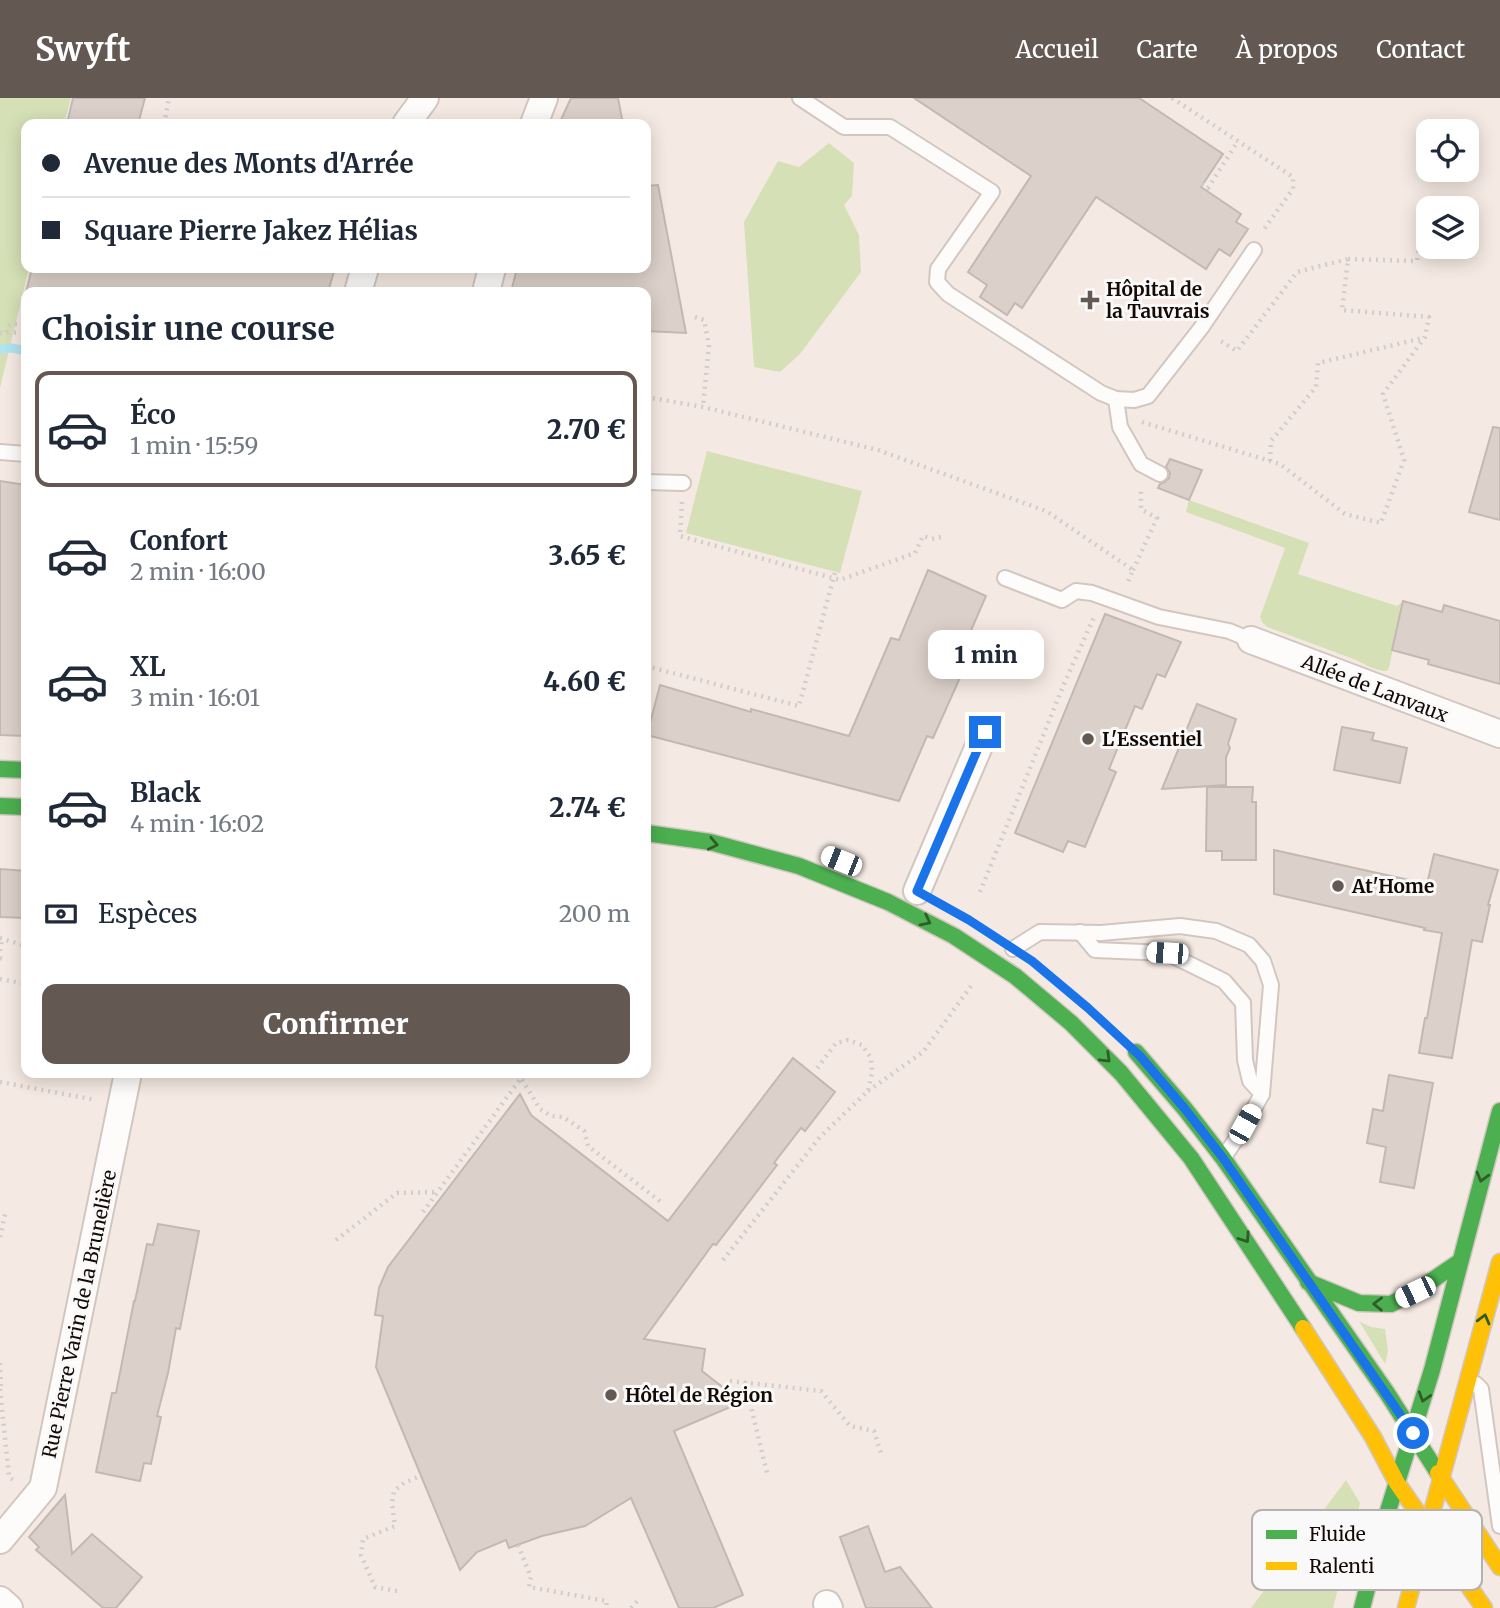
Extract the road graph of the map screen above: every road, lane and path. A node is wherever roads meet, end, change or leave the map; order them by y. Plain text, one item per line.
1 (169, 98) edge
2 (425, 98) edge
3 (544, 98) edge
4 (800, 98) edge
5 (1172, 98) edge
6 (165, 119) edge
7 (410, 119) edge
8 (536, 119) edge
9 (1238, 141) junction
10 (1202, 184) dead end
11 (1254, 250) joint
12 (1348, 259) junction
13 (1417, 259) edge
14 (695, 317) dead end
15 (21, 324) edge
16 (1200, 328) junction
17 (3, 332) edge
18 (21, 332) edge
19 (1425, 337) junction
20 (651, 398) edge
21 (1116, 399) junction
22 (703, 407) junction
23 (0, 452) edge
24 (21, 454) edge
25 (1270, 461) junction
26 (1160, 474) dead end
27 (651, 482) edge
28 (683, 483) joint
29 (1148, 513) dead end
30 (941, 537) dead end
31 (1133, 570) junction
32 (835, 572) dead end
33 (1005, 578) dead end
34 (833, 579) junction
35 (1103, 597) junction
36 (1119, 603) junction
37 (1251, 640) joint
38 (651, 667) edge
39 (985, 732) dead end
40 (1500, 734) edge
41 (0, 769) edge
42 (21, 770) edge
43 (0, 806) edge
44 (21, 807) edge
45 (651, 834) edge
46 (916, 892) dead end
47 (980, 892) dead end
48 (1080, 932) junction
49 (1, 939) edge
50 (21, 945) edge
51 (1008, 946) joint
52 (0, 951) edge
53 (1032, 961) dead end
54 (0, 979) edge
55 (21, 983) edge
56 (971, 987) dead end
57 (1122, 1040) dead end
58 (816, 1070) dead end
59 (127, 1078) edge
60 (0, 1082) edge
61 (868, 1091) junction
62 (1262, 1094) junction
63 (121, 1105) junction
64 (1500, 1111) edge
65 (1223, 1158) junction
66 (438, 1192) junction
67 (662, 1202) dead end
68 (6, 1210) dead end
69 (423, 1212) dead end
70 (0, 1237) edge
71 (337, 1240) dead end
72 (723, 1261) dead end
73 (1459, 1262) junction
74 (1500, 1262) edge
75 (1308, 1282) junction
76 (0, 1363) edge
77 (1468, 1377) junction
78 (730, 1381) dead end
79 (745, 1382) junction
80 (1, 1389) edge
81 (1413, 1433) junction
82 (881, 1453) dead end
83 (767, 1474) dead end
84 (420, 1475) dead end
85 (1441, 1476) junction
86 (1397, 1483) junction
87 (35, 1499) junction
88 (1388, 1510) edge
89 (1415, 1510) edge
90 (1432, 1510) edge
91 (1461, 1510) edge
92 (1500, 1526) edge
93 (0, 1540) edge
94 (1482, 1541) edge
95 (517, 1545) dead end
96 (1500, 1567) edge
97 (1367, 1590) edge
98 (1411, 1590) edge
99 (1471, 1590) edge
100 (397, 1591) dead end
101 (639, 1599) dead end
102 (0, 1600) edge
103 (9, 1608) edge
104 (606, 1608) edge
105 (631, 1608) edge
106 (1362, 1608) edge
107 (1406, 1608) edge
108 (1484, 1608) edge

1 - 6 path
2 - 7 street
3 - 8 street
4 - 21 lane
5 - 9 path
9 - 10 path
9 - 11 path
11 - 16 lane
12 - 13 path
12 - 16 path
12 - 19 path
14 - 22 path
15 - 17 path
16 - 21 lane
17 - 18 path
19 - 25 path
19 - 25 path
20 - 22 path
21 - 25 path
21 - 26 lane
22 - 31 path
23 - 24 lane
27 - 28 lane
28 - 34 path
29 - 31 path
30 - 34 path
31 - 36 path
32 - 34 path
33 - 35 lane
34 - 38 path
35 - 36 lane
35 - 47 path
36 - 37 lane
37 - 40 street, Allée de Lanvaux
39 - 46 street
41 - 42 street
43 - 44 street
45 -> 86 street
48 - 51 lane
48 - 62 lane
48 - 62 lane
49 - 50 path
49 - 52 path
51 - 53 street
54 - 55 path
56 - 61 path
57 - 65 street
58 - 61 path
59 - 63 street, Rue Pierre Varin de la Brunelière
60 - 63 path
61 - 72 path
62 - 65 lane
63 - 87 street, Rue Pierre Varin de la Brunelière
64 -> 73 street
65 - 75 street
66 - 67 path
66 - 69 path
66 - 71 path
68 - 70 path
73 -> 75 street
73 -> 81 street
77 -> 74 street
75 - 81 street
76 - 80 path
77 - 85 street
77 - 92 lane
78 - 79 path
79 - 82 path
79 - 83 path
80 - 87 path
81 - 85 street
81 - 86 street
84 - 100 path
85 - 90 street
85 - 91 street
86 - 88 street
86 - 89 street
87 - 93 street, Rue Pierre Varin de la Brunelière
94 - 96 street
95 - 104 path
97 - 106 street
98 - 107 street
99 - 108 street
101 - 105 path
102 - 103 street

